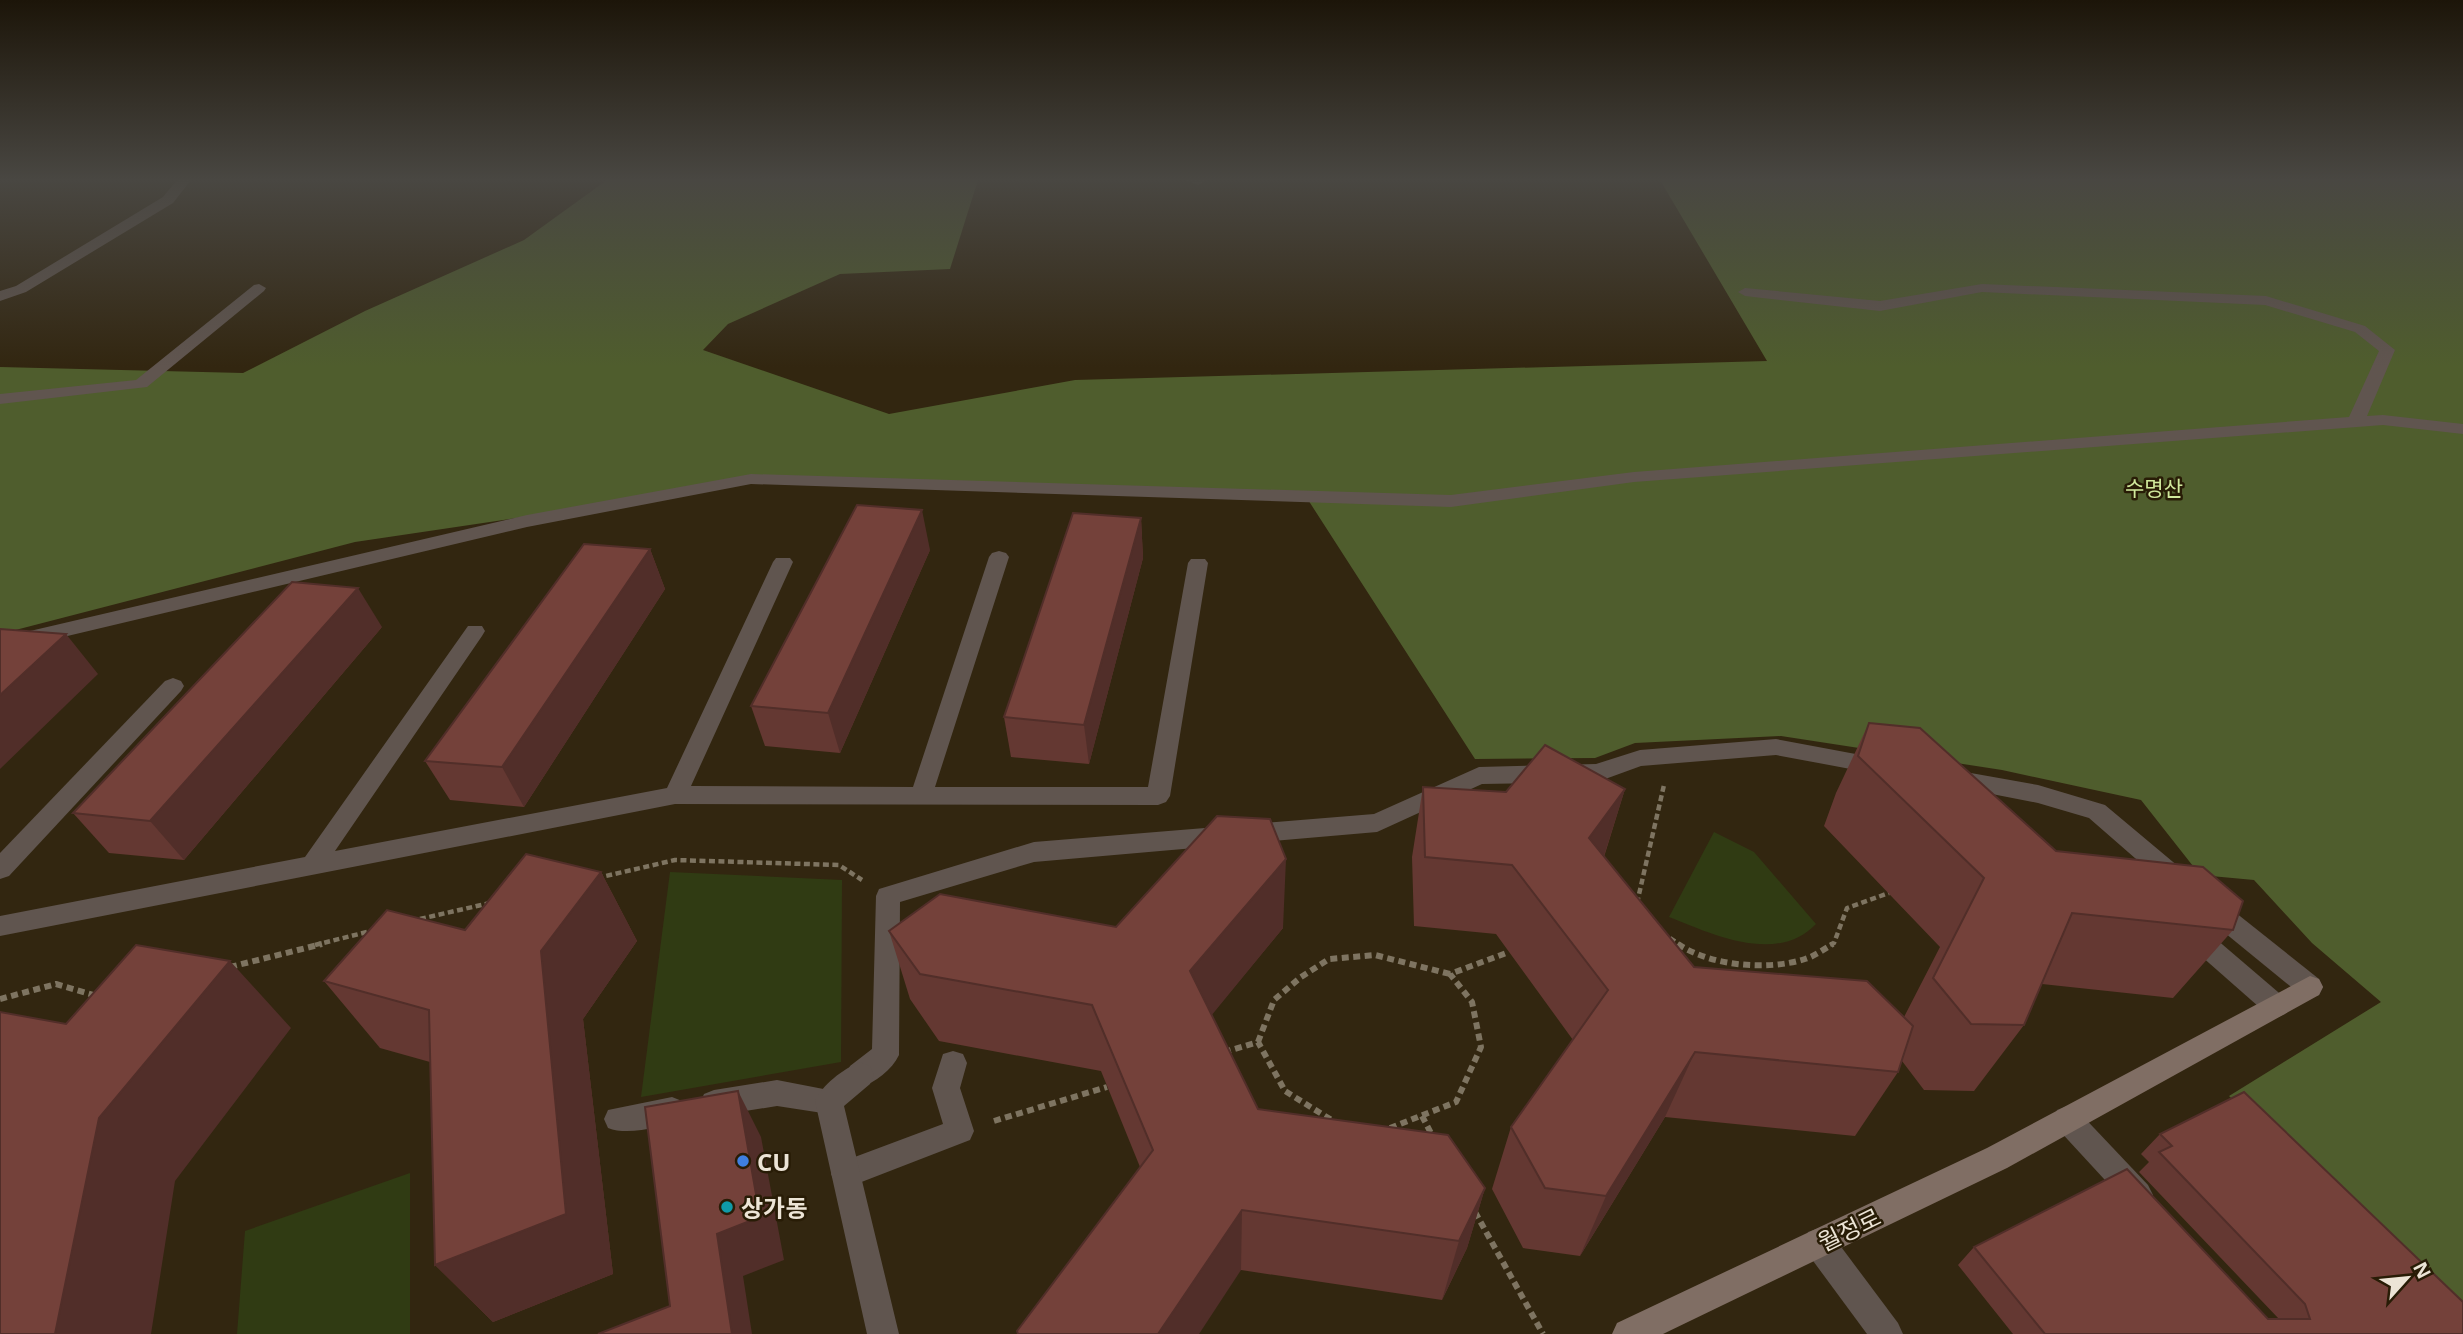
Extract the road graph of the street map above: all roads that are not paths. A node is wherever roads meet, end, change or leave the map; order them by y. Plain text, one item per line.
1 (99, 242) edge
2 (259, 288) dead end
3 (1745, 292) dead end
4 (0, 296) edge
5 (0, 398) edge
6 (2356, 422) junction
7 (2463, 429) edge
8 (999, 557) dead end
9 (783, 562) dead end
10 (1198, 563) dead end
11 (475, 631) dead end
12 (0, 645) edge
13 (173, 686) dead end
14 (1895, 769) edge
15 (1934, 776) edge
16 (675, 795) junction
17 (921, 796) junction
18 (312, 866) junction
19 (0, 870) edge
20 (0, 926) edge
21 (2183, 926) edge
22 (2310, 987) joint
23 (2276, 1006) junction
24 (953, 1063) dead end
25 (830, 1101) junction
26 (618, 1119) dead end
27 (2067, 1119) junction
28 (846, 1174) junction
29 (2154, 1211) edge
30 (1819, 1243) junction
31 (883, 1334) edge
32 (1628, 1334) edge
33 (1887, 1334) edge

1 - 4 street
2 - 5 street
3 - 6 street
6 - 7 street
6 - 12 street
8 - 17 street
9 - 16 street
10 - 17 street
11 - 18 street
13 - 19 street
14 - 25 street
15 - 22 street
16 - 17 street
16 - 18 street
18 - 20 street
21 - 23 street
22 - 23 street, 월정로
23 - 27 street, 월정로
24 - 28 street
25 - 26 street
25 - 28 street
27 - 29 street
27 - 30 street, 월정로
28 - 31 street
30 - 32 street, 월정로
30 - 33 street

